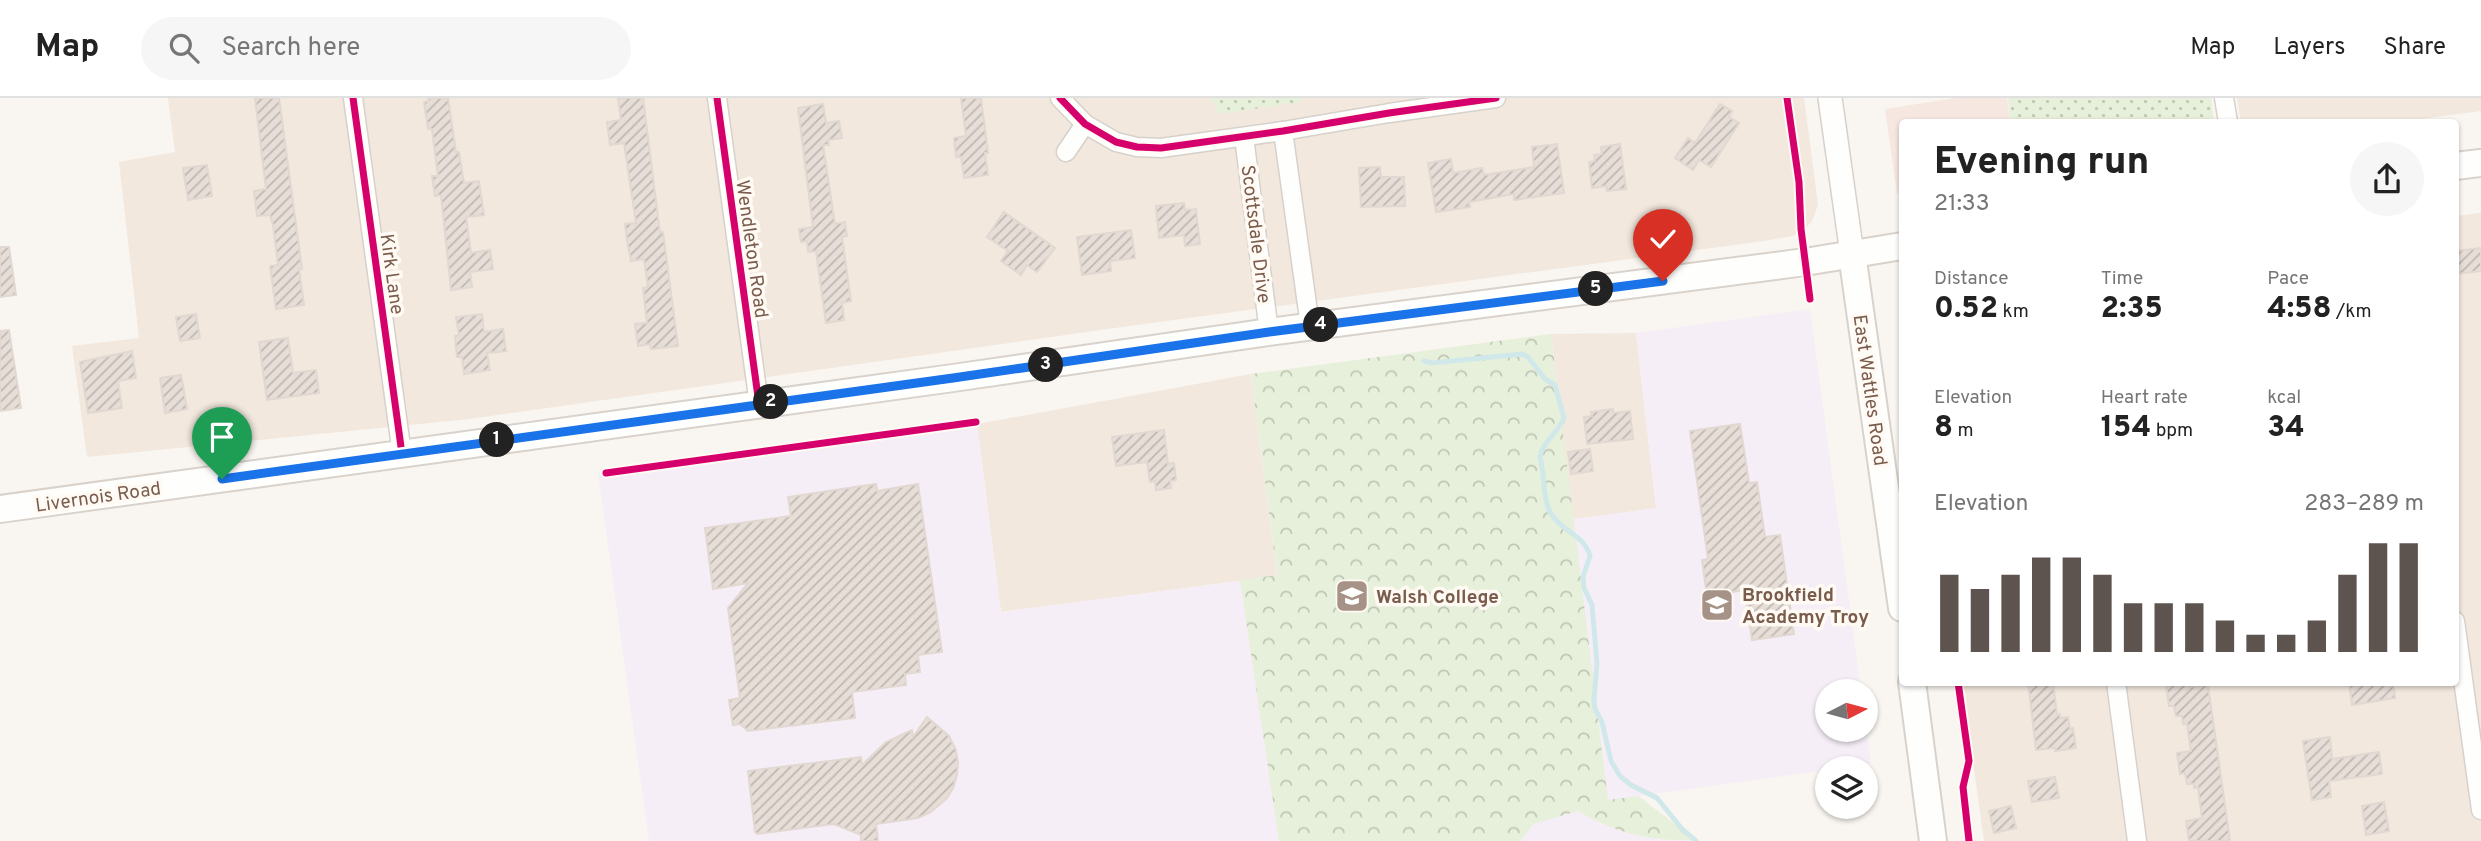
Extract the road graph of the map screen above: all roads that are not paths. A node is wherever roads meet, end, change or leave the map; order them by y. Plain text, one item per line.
1 (353, 98) edge
2 (717, 98) edge
3 (1060, 98) edge
4 (1496, 98) edge
5 (1830, 98) edge
6 (2224, 98) edge
7 (2228, 119) edge
8 (1085, 124) junction
9 (1283, 131) junction
10 (1244, 137) junction
11 (1066, 152) dead end
12 (2481, 163) edge
13 (2459, 166) edge
14 (1899, 246) edge
15 (1852, 254) junction
16 (1310, 326) junction
17 (1269, 332) junction
18 (759, 404) junction
19 (402, 454) junction
20 (0, 509) edge
21 (1899, 587) edge
22 (2459, 650) edge
23 (1913, 686) edge
24 (2117, 686) edge
25 (2481, 810) edge
26 (1933, 841) edge
27 (2137, 841) edge

1 - 19 street, Kirk Lane
2 - 18 street, Wendleton Road
3 - 8 street, Scottsdale Drive
4 - 9 street
5 - 15 street
6 - 7 street
8 - 10 street, Scottsdale Drive
8 - 11 street
9 - 10 street, Scottsdale Drive
9 - 16 street, Scottsdale Drive
10 - 17 street, Scottsdale Drive
12 - 13 main road
14 - 15 main road, Livernois Road
15 - 16 main road, Livernois Road
15 - 21 main road, East Wattles Road
16 - 17 main road, Livernois Road
17 - 18 main road, Livernois Road
18 - 19 main road, Livernois Road
19 - 20 main road, Livernois Road
22 - 25 street
23 - 26 main road
24 - 27 street

